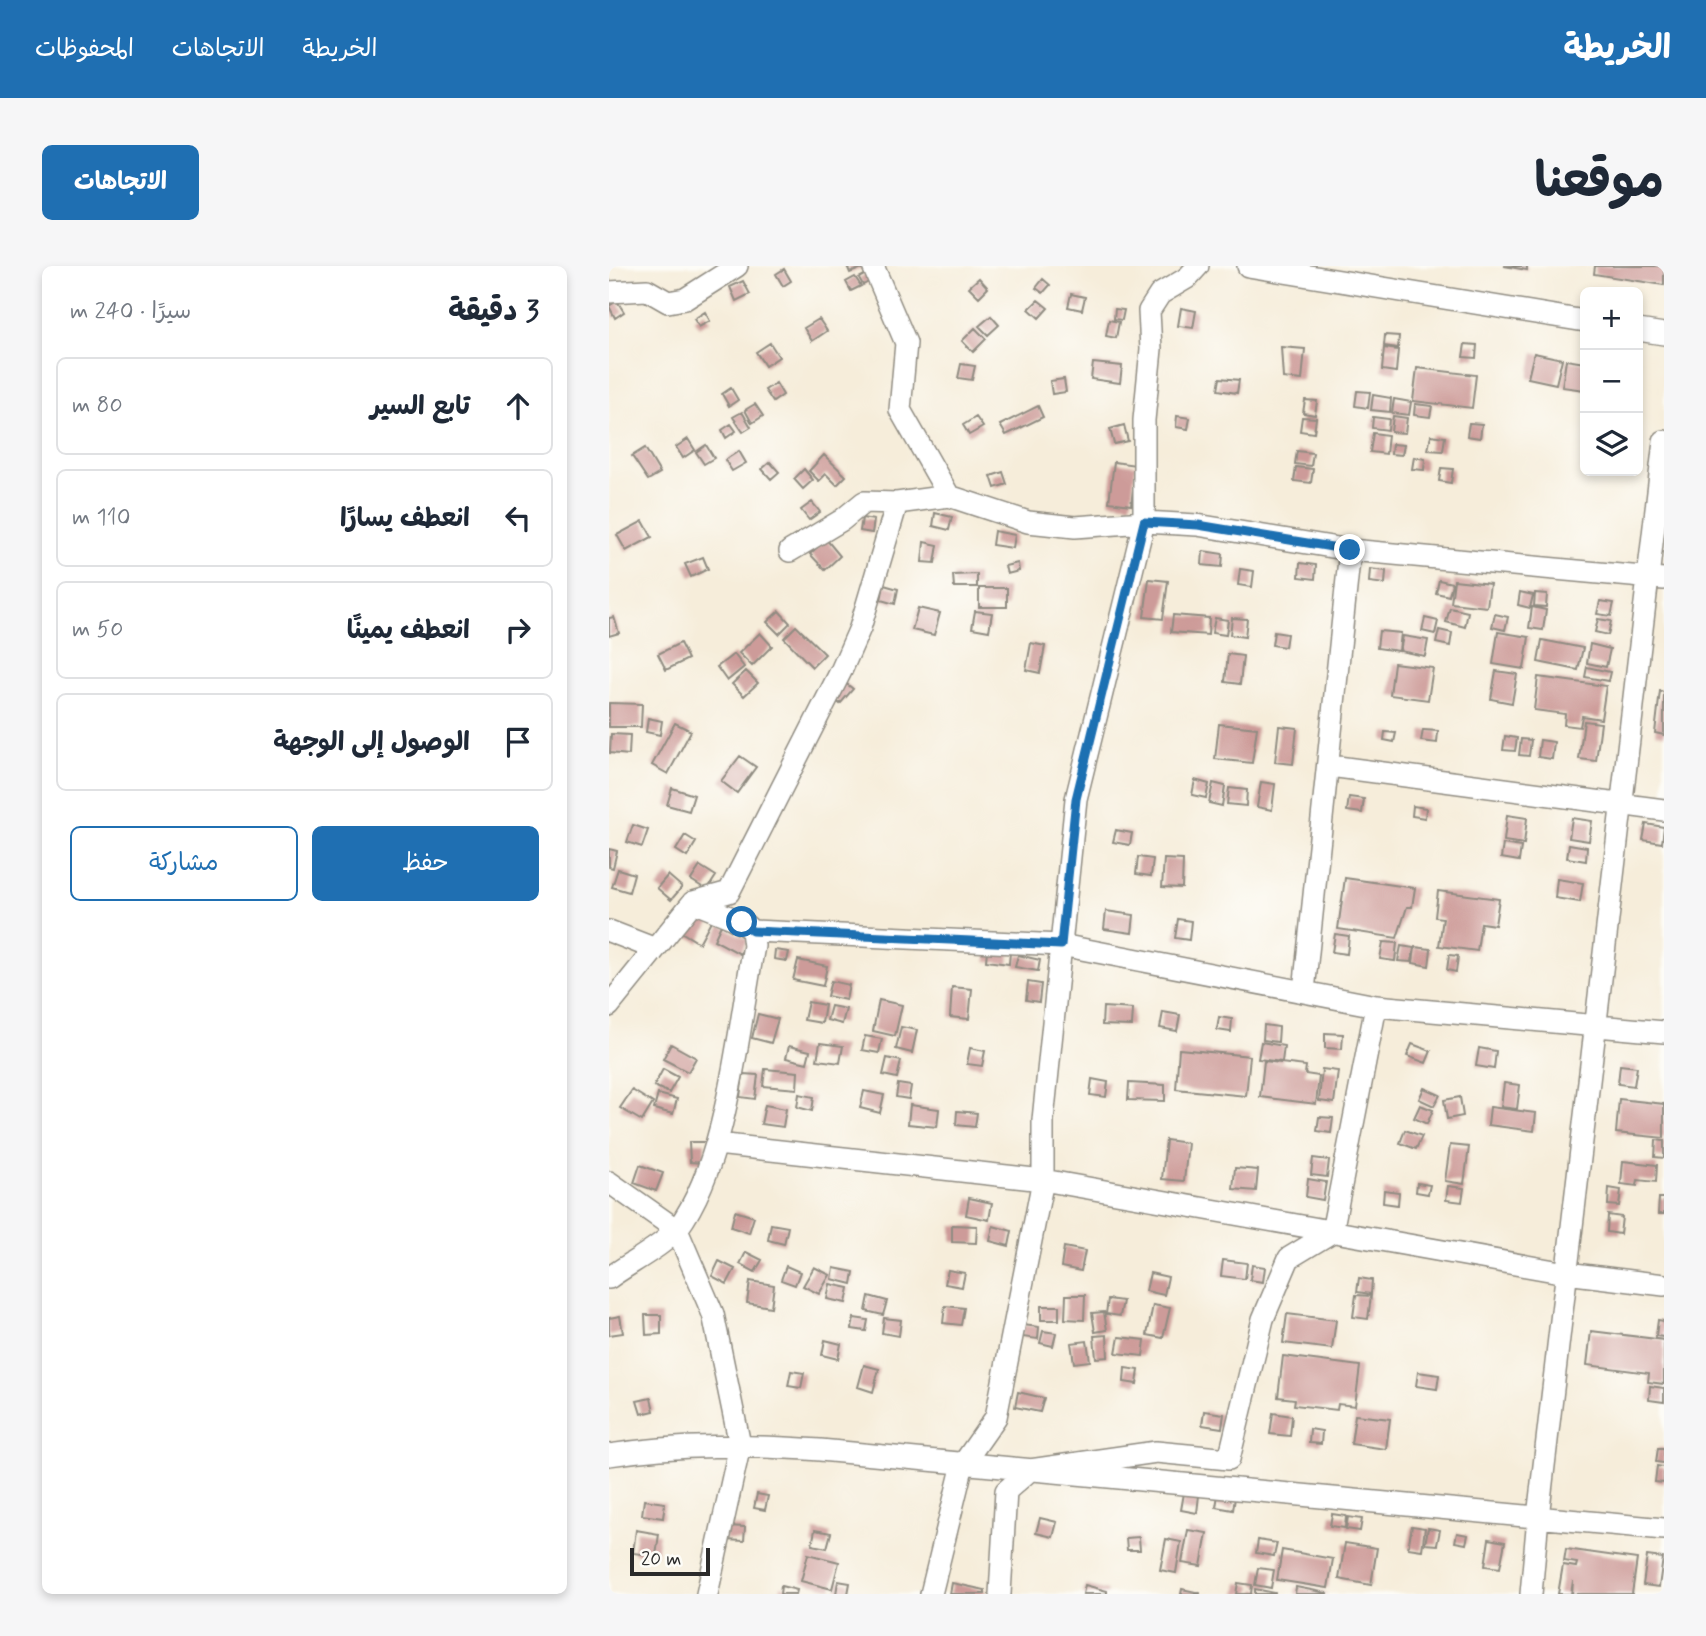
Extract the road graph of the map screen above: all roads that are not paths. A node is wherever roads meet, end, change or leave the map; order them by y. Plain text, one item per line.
1 (737, 266) edge
2 (873, 266) edge
3 (1198, 266) edge
4 (1248, 266) edge
5 (609, 292) edge
6 (1580, 320) edge
7 (1643, 331) edge
8 (1664, 334) edge
9 (1664, 442) edge
10 (949, 496) junction
11 (897, 503) junction
12 (1144, 522) junction
13 (1350, 550) junction
14 (790, 551) dead end
15 (1655, 578) edge
16 (1330, 766) junction
17 (1620, 806) junction
18 (1664, 810) edge
19 (693, 902) junction
20 (609, 930) edge
21 (752, 931) junction
22 (1061, 945) junction
23 (653, 948) junction
24 (1304, 991) junction
25 (609, 1006) edge
26 (1376, 1006) junction
27 (1595, 1024) junction
28 (1664, 1032) edge
29 (717, 1144) junction
30 (1043, 1180) junction
31 (609, 1182) edge
32 (677, 1230) junction
33 (1332, 1232) junction
34 (1566, 1273) junction
35 (609, 1278) edge
36 (1664, 1285) edge
37 (740, 1445) junction
38 (609, 1455) edge
39 (963, 1464) junction
40 (1030, 1470) junction
41 (1538, 1517) junction
42 (1664, 1529) edge
43 (707, 1594) edge
44 (930, 1594) edge
45 (1000, 1594) edge
46 (1531, 1594) edge

1 - 5 street
2 - 10 street
3 - 12 street
4 - 6 street
7 - 8 street
9 - 15 street
10 - 11 street
10 - 12 street
11 - 14 street
11 - 19 street
12 - 13 street
12 - 22 street
13 - 15 street
13 - 16 street
15 - 17 street
16 - 17 street
16 - 24 street
17 - 18 street
17 - 27 street
19 - 21 street
19 - 23 street
20 - 23 street
21 - 22 street
21 - 29 street
22 - 24 street
22 - 30 street
23 - 25 street
24 - 26 street
26 - 27 street
26 - 33 street
27 - 28 street
27 - 34 street
29 - 30 street
29 - 32 street
30 - 33 street
30 - 39 street
31 - 32 street
32 - 35 street
32 - 37 street
33 - 34 street
33 - 40 street
34 - 36 street
34 - 41 street
37 - 38 street
37 - 39 street
37 - 43 street
39 - 40 street
39 - 44 street
40 - 41 street
40 - 45 street
41 - 42 street
41 - 46 street

